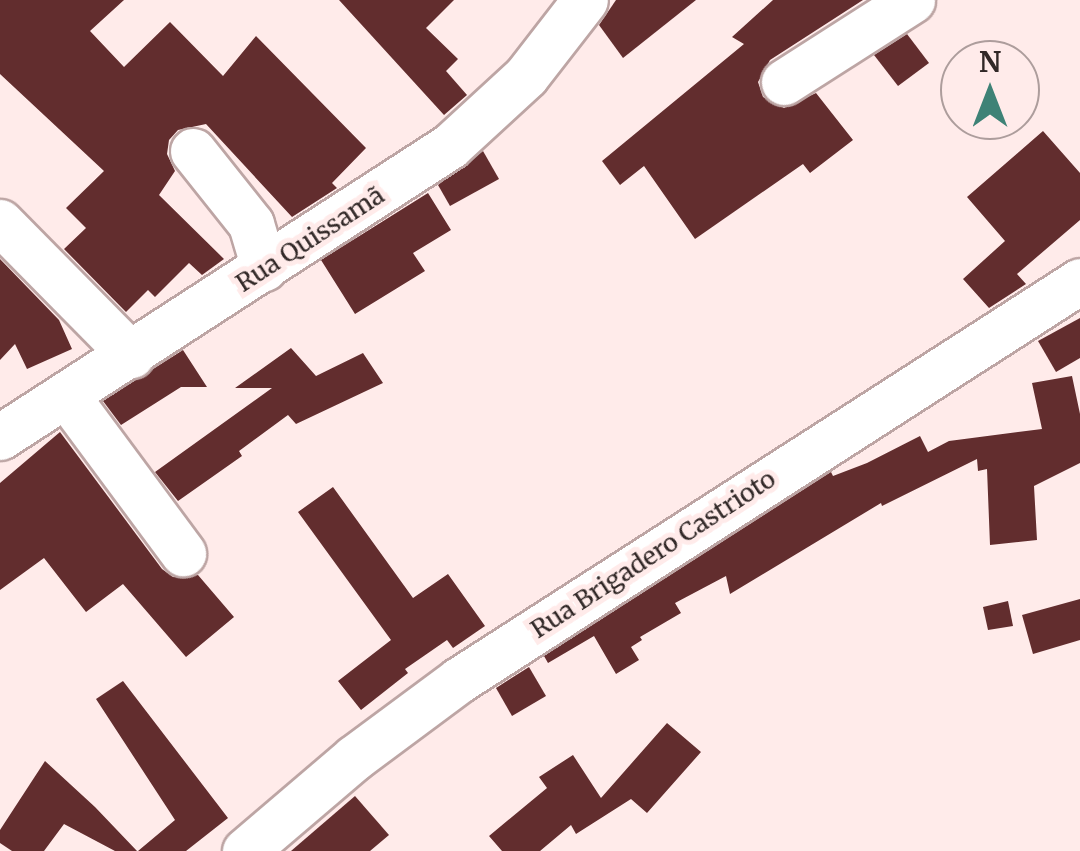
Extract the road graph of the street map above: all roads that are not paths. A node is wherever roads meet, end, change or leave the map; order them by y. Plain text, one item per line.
1 (584, 0) edge
2 (912, 0) edge
3 (784, 82) dead end
4 (193, 151) dead end
5 (0, 222) edge
6 (264, 268) junction
7 (1080, 281) edge
8 (131, 356) junction
9 (66, 394) junction
10 (0, 438) edge
11 (183, 553) dead end
12 (244, 851) edge

1 - 6 street, Rua Quissamã
2 - 3 street
4 - 6 street
5 - 8 street
6 - 8 street, Rua Quissamã
7 - 12 street, Rua Brigadero Castrioto
8 - 9 street, Rua Quissamã
9 - 10 street, Rua Quissamã
9 - 11 street

